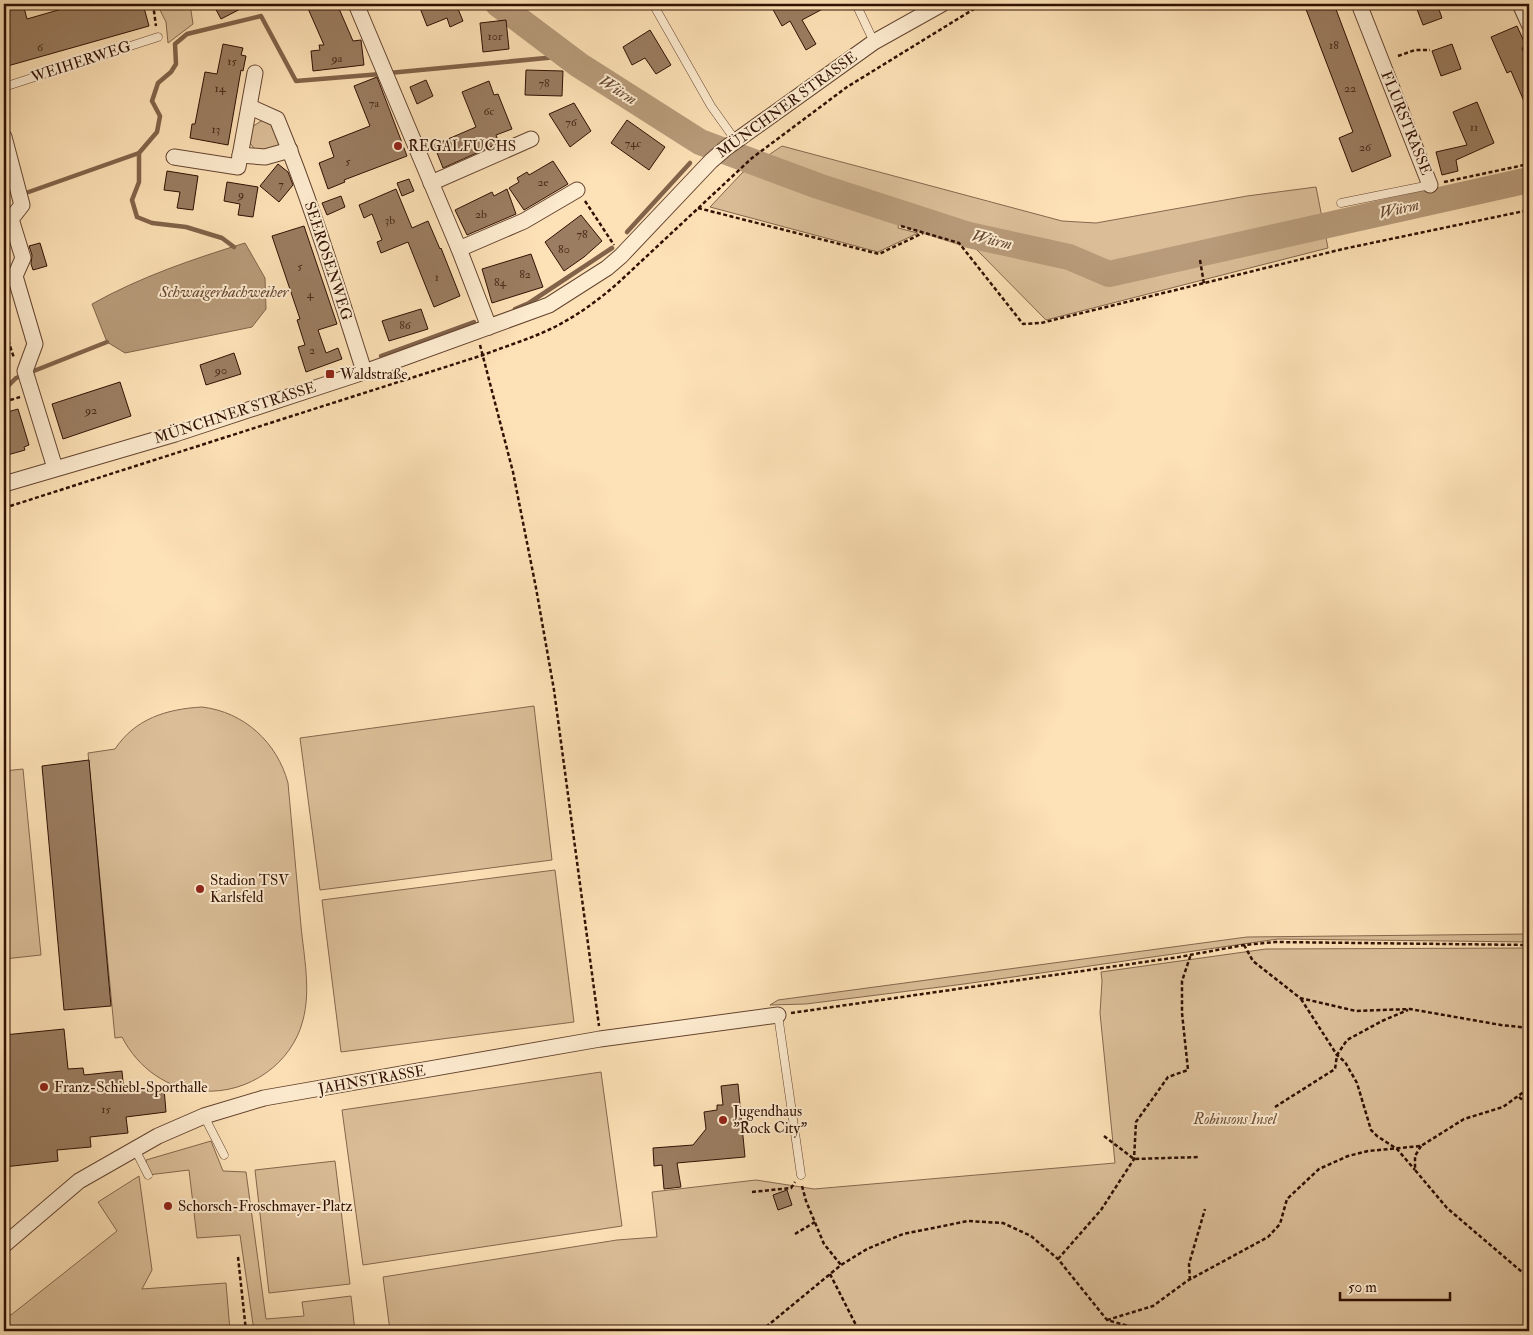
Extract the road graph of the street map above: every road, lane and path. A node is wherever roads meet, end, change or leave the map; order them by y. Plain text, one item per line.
1 (153, 4) edge
2 (356, 4) edge
3 (653, 4) edge
4 (856, 4) edge
5 (942, 4) edge
6 (982, 4) edge
7 (1359, 4) edge
8 (1520, 4) edge
9 (1529, 24) edge
10 (158, 37) joint
11 (874, 42) junction
12 (1430, 50) dead end
13 (1398, 56) dead end
14 (255, 73) dead end
15 (4, 87) edge
16 (250, 107) junction
17 (4, 136) edge
18 (531, 139) dead end
19 (731, 145) junction
20 (290, 150) junction
21 (240, 155) junction
22 (174, 157) dead end
23 (1529, 164) edge
24 (733, 176) dead end
25 (431, 183) junction
26 (1430, 184) junction
27 (577, 190) joint
28 (1341, 203) dead end
29 (698, 208) dead end
30 (1529, 210) edge
31 (901, 226) dead end
32 (925, 233) junction
33 (459, 249) junction
34 (621, 256) junction
35 (1200, 260) dead end
36 (1204, 284) junction
37 (489, 326) junction
38 (4, 328) edge
39 (22, 371) junction
40 (364, 372) junction
41 (26, 395) dead end
42 (4, 402) edge
43 (55, 468) junction
44 (4, 484) edge
45 (4, 508) edge
46 (1244, 944) junction
47 (1529, 945) edge
48 (1191, 954) junction
49 (1300, 998) junction
50 (1410, 1009) junction
51 (778, 1015) junction
52 (1529, 1028) edge
53 (600, 1040) junction
54 (1337, 1055) junction
55 (1529, 1088) edge
56 (1519, 1097) junction
57 (1529, 1106) edge
58 (1275, 1107) dead end
59 (204, 1116) junction
60 (1104, 1136) dead end
61 (1421, 1146) junction
62 (135, 1149) junction
63 (1397, 1149) junction
64 (224, 1156) dead end
65 (1200, 1157) dead end
66 (1134, 1159) junction
67 (1415, 1170) junction
68 (148, 1175) dead end
69 (800, 1176) junction
70 (752, 1192) dead end
71 (1205, 1209) dead end
72 (815, 1222) junction
73 (795, 1234) dead end
74 (4, 1245) edge
75 (238, 1257) dead end
76 (1058, 1259) junction
77 (841, 1265) junction
78 (830, 1274) junction
79 (1529, 1278) edge
80 (1190, 1280) junction
81 (1107, 1320) junction
82 (246, 1331) edge
83 (760, 1331) edge
84 (859, 1331) edge
85 (1146, 1331) edge

1 - 10 path
2 - 25 street
3 - 19 lane
4 - 11 lane
5 - 11 street, MÜNCHNER STRASSE
6 - 24 path
7 - 26 street, FLURSTRASSE
8 - 9 street
10 - 15 lane, WEIHERWEG
11 - 19 street, MÜNCHNER STRASSE
12 - 13 path
14 - 16 street
16 - 20 street, SEEROSENWEG
16 - 21 street
17 - 39 street
18 - 25 street
19 - 34 street, MÜNCHNER STRASSE
20 - 21 street
20 - 40 street, SEEROSENWEG
21 - 22 street
23 - 26 path
25 - 33 street
26 - 28 lane, FLURSTRASSE
27 - 33 street
27 - 34 path
29 - 32 path
30 - 36 path
31 - 32 path
32 - 36 path
33 - 37 street
34 - 37 street, MÜNCHNER STRASSE
35 - 36 path
37 - 40 street, MÜNCHNER STRASSE
38 - 39 path
39 - 43 street
40 - 43 street, MÜNCHNER STRASSE
41 - 42 path
43 - 44 street, MÜNCHNER STRASSE
45 - 53 path
46 - 47 path
46 - 48 path
46 - 49 path
48 - 51 path
48 - 66 path
49 - 50 path
49 - 54 path
50 - 52 path
50 - 54 path
51 - 53 street, JAHNSTRASSE
51 - 69 lane
53 - 59 street, JAHNSTRASSE
54 - 58 path
54 - 63 path
55 - 56 path
56 - 57 path
56 - 61 path
59 - 62 street, JAHNSTRASSE
59 - 64 lane
60 - 66 path
61 - 63 path
61 - 67 path
62 - 68 lane
62 - 74 street, JAHNSTRASSE
63 - 67 path
63 - 80 path
65 - 66 path
66 - 76 path
67 - 79 path
69 - 70 path
69 - 72 path
71 - 80 path
72 - 73 path
72 - 77 path
75 - 82 path
76 - 77 path
76 - 81 path
77 - 78 path
78 - 83 path
78 - 84 path
80 - 81 path
81 - 85 path

